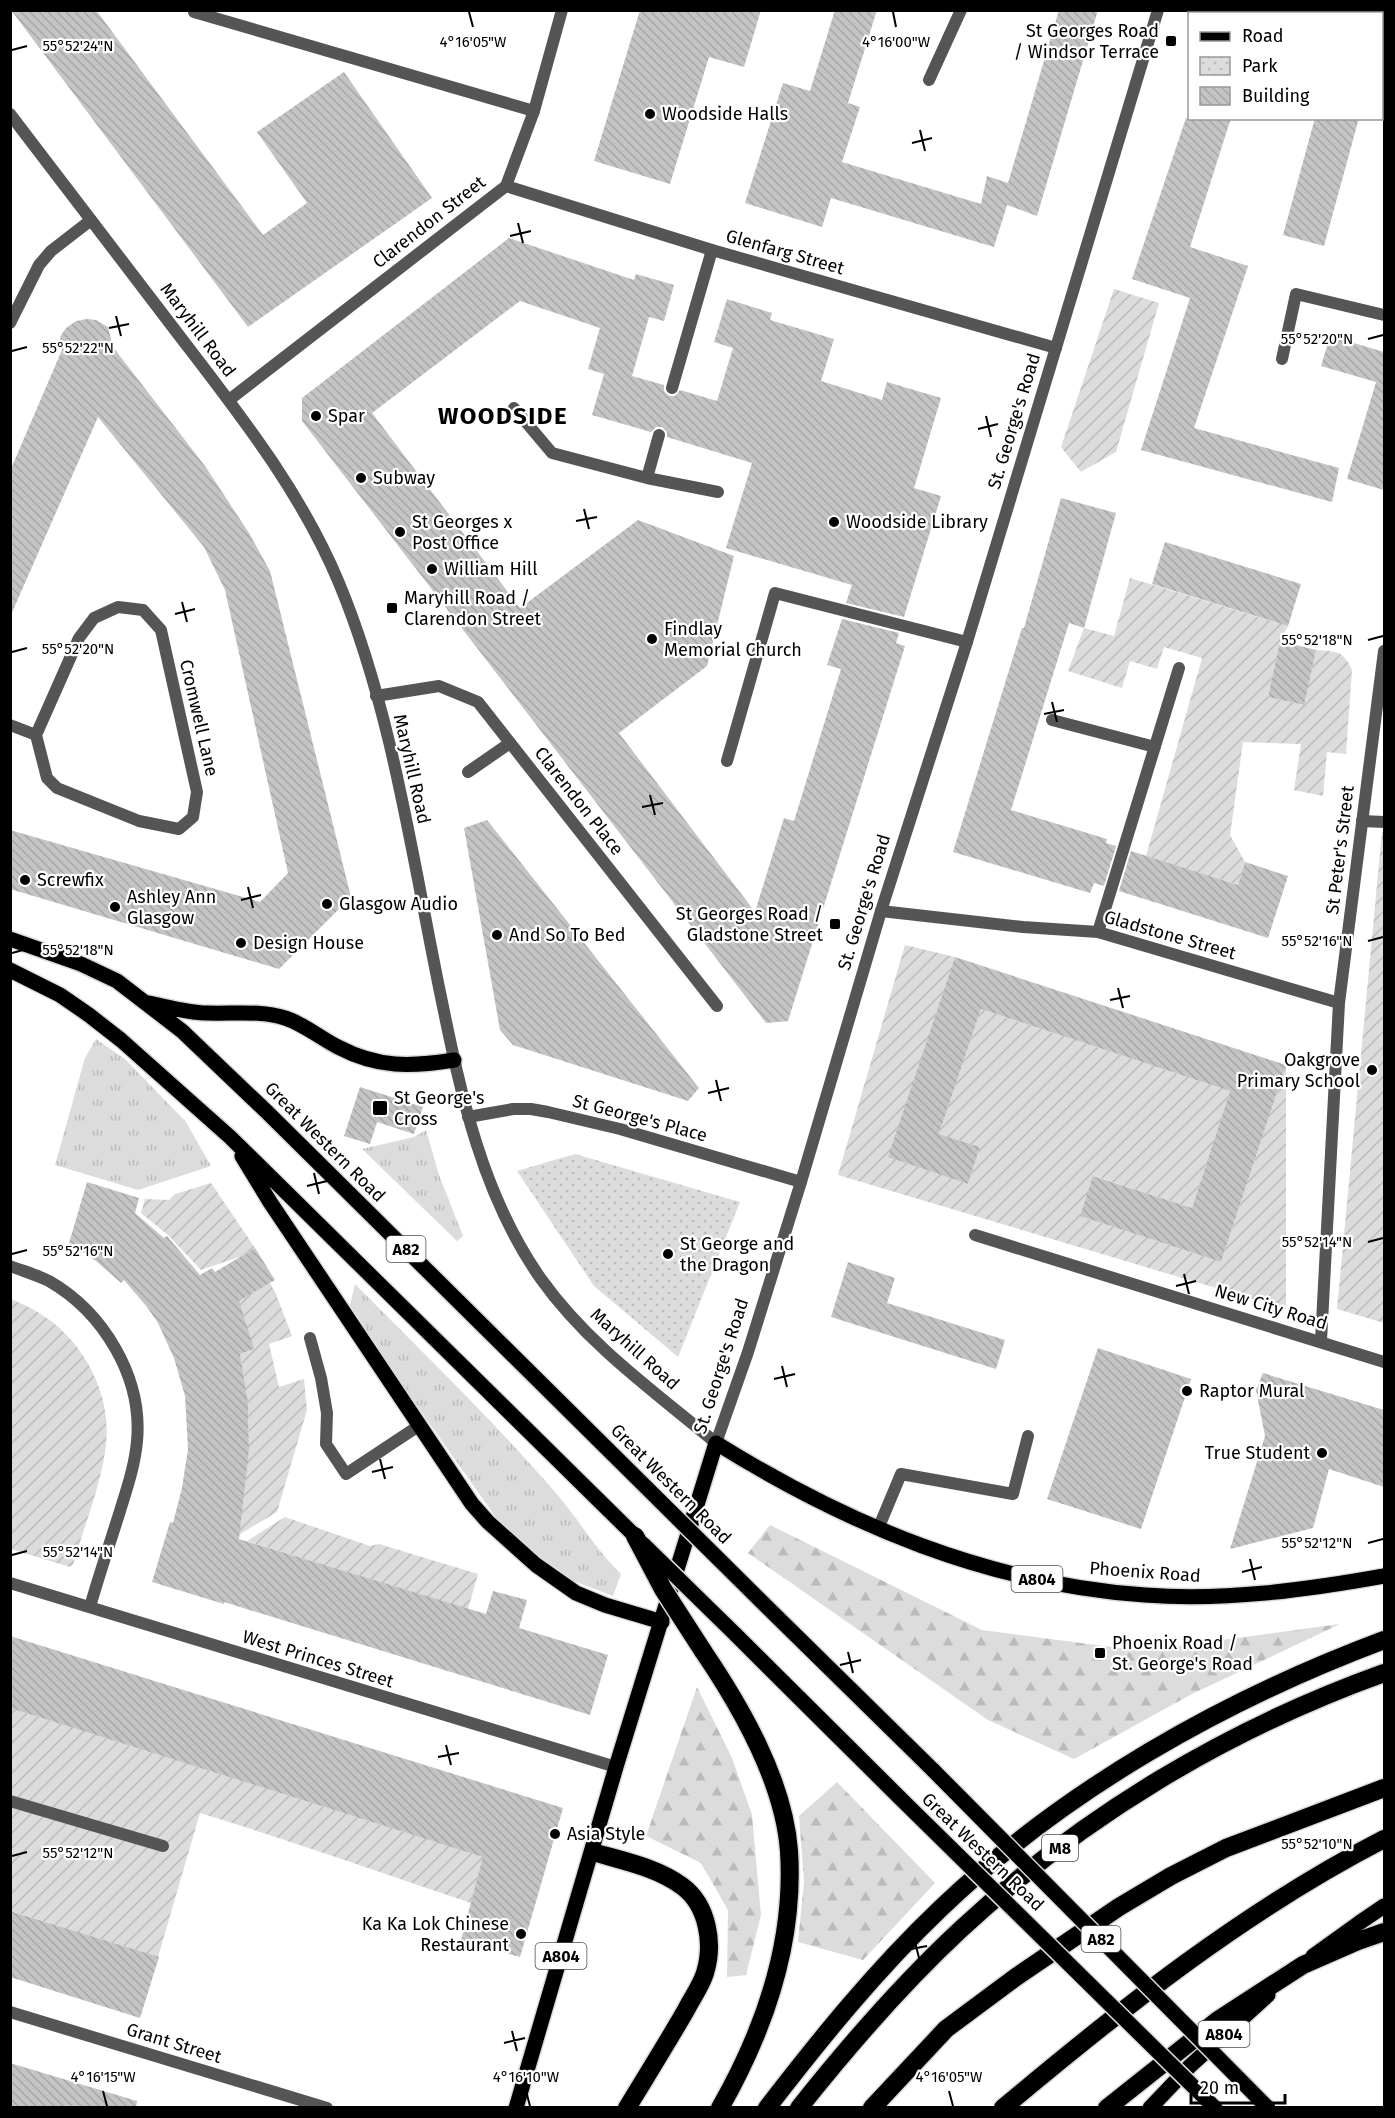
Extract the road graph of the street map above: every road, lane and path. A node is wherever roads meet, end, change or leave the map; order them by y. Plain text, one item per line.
1 (562, 10) edge
2 (961, 10) edge
3 (1158, 10) edge
4 (195, 12) dead end
5 (929, 80) dead end
6 (534, 111) junction
7 (10, 114) edge
8 (506, 186) junction
9 (91, 220) junction
10 (712, 250) junction
11 (1384, 315) edge
12 (10, 323) edge
13 (1056, 348) junction
14 (1282, 359) dead end
15 (672, 388) dead end
16 (229, 400) junction
17 (514, 408) dead end
18 (659, 435) dead end
19 (647, 478) junction
20 (718, 492) dead end
21 (967, 642) junction
22 (1384, 651) edge
23 (1179, 668) dead end
24 (376, 696) junction
25 (1052, 720) dead end
26 (10, 725) edge
27 (36, 735) junction
28 (510, 743) junction
29 (1155, 747) junction
30 (728, 761) dead end
31 (468, 772) dead end
32 (1362, 821) junction
33 (1384, 822) edge
34 (881, 911) junction
35 (1098, 932) junction
36 (10, 939) edge
37 (10, 970) edge
38 (146, 1002) junction
39 (1339, 1003) junction
40 (717, 1006) dead end
41 (454, 1060) junction
42 (468, 1117) junction
43 (230, 1137) junction
44 (801, 1182) junction
45 (975, 1235) dead end
46 (10, 1266) edge
47 (310, 1338) dead end
48 (1322, 1341) junction
49 (1384, 1362) edge
50 (420, 1425) junction
51 (1028, 1436) dead end
52 (716, 1443) junction
53 (878, 1529) junction
54 (635, 1536) junction
55 (1384, 1576) edge
56 (10, 1583) edge
57 (90, 1608) junction
58 (662, 1622) junction
59 (1384, 1640) edge
60 (1384, 1673) edge
61 (616, 1767) junction
62 (1384, 1788) edge
63 (10, 1801) edge
64 (1384, 1839) edge
65 (163, 1846) dead end
66 (593, 1852) junction
67 (1384, 1906) edge
68 (1384, 1932) edge
69 (1303, 1965) junction
70 (10, 2012) edge
71 (327, 2108) edge
72 (516, 2108) edge
73 (627, 2108) edge
74 (720, 2108) edge
75 (767, 2108) edge
76 (799, 2108) edge
77 (872, 2108) edge
78 (1003, 2108) edge
79 (1107, 2108) edge
80 (1149, 2108) edge
81 (1215, 2108) edge
82 (1268, 2108) edge

1 - 6 street, Clarendon Street
2 - 5 street
3 - 13 street, St. George's Road
4 - 6 street
6 - 8 street, Clarendon Street
7 - 9 street, Maryhill Road
8 - 10 street, Glenfarg Street
8 - 16 street, Clarendon Street
9 - 12 street
9 - 16 street, Maryhill Road
10 - 13 street, Glenfarg Street
10 - 15 street
11 - 14 street
13 - 21 street, St. George's Road
16 - 24 street, Maryhill Road
17 - 19 street
18 - 19 street
19 - 20 street
21 - 30 street
21 - 34 street, St. George's Road
22 - 32 street, St Peter's Street
23 - 29 street
24 - 28 street, Clarendon Place
24 - 41 street, Maryhill Road
25 - 29 street
26 - 27 street
27 - 27 street, Cromwell Lane
28 - 31 street
28 - 40 street, Clarendon Place
29 - 35 street
32 - 33 street
32 - 39 street, St Peter's Street
34 - 35 street, Gladstone Street
34 - 44 street, St. George's Road
35 - 39 street, Gladstone Street
36 - 38 main road, Great Western Road / A82
37 - 43 main road, Great Western Road / A82
38 - 41 main road
38 - 82 main road, Great Western Road / A82, bridge
39 - 48 street, St Peter's Street
41 - 42 street, Maryhill Road
42 - 44 street, St George's Place
42 - 52 street, Maryhill Road
43 - 50 main road
43 - 54 main road, Great Western Road / A82
44 - 52 street, St. George's Road
45 - 48 street, New City Road
46 - 57 street
47 - 50 street
48 - 49 street, New City Road
50 - 58 main road
51 - 53 street
52 - 53 main road, Phoenix Road / A804
52 - 58 main road, St. George's Road / A804
53 - 55 main road, Phoenix Road / A804
54 - 74 highway, bridge
54 - 81 main road, Great Western Road / A82, bridge
56 - 57 street, West Princes Street
57 - 61 street, West Princes Street
58 - 61 main road, St. George's Road / A804
59 - 75 highway
60 - 76 highway, M8
61 - 66 main road, St. George's Road / A804
62 - 77 highway
63 - 65 street
64 - 78 highway
66 - 72 main road, A804
66 - 73 highway
67 - 69 main road, A804
68 - 69 highway
69 - 79 highway
69 - 80 main road, A804
70 - 71 street, Grant Street

